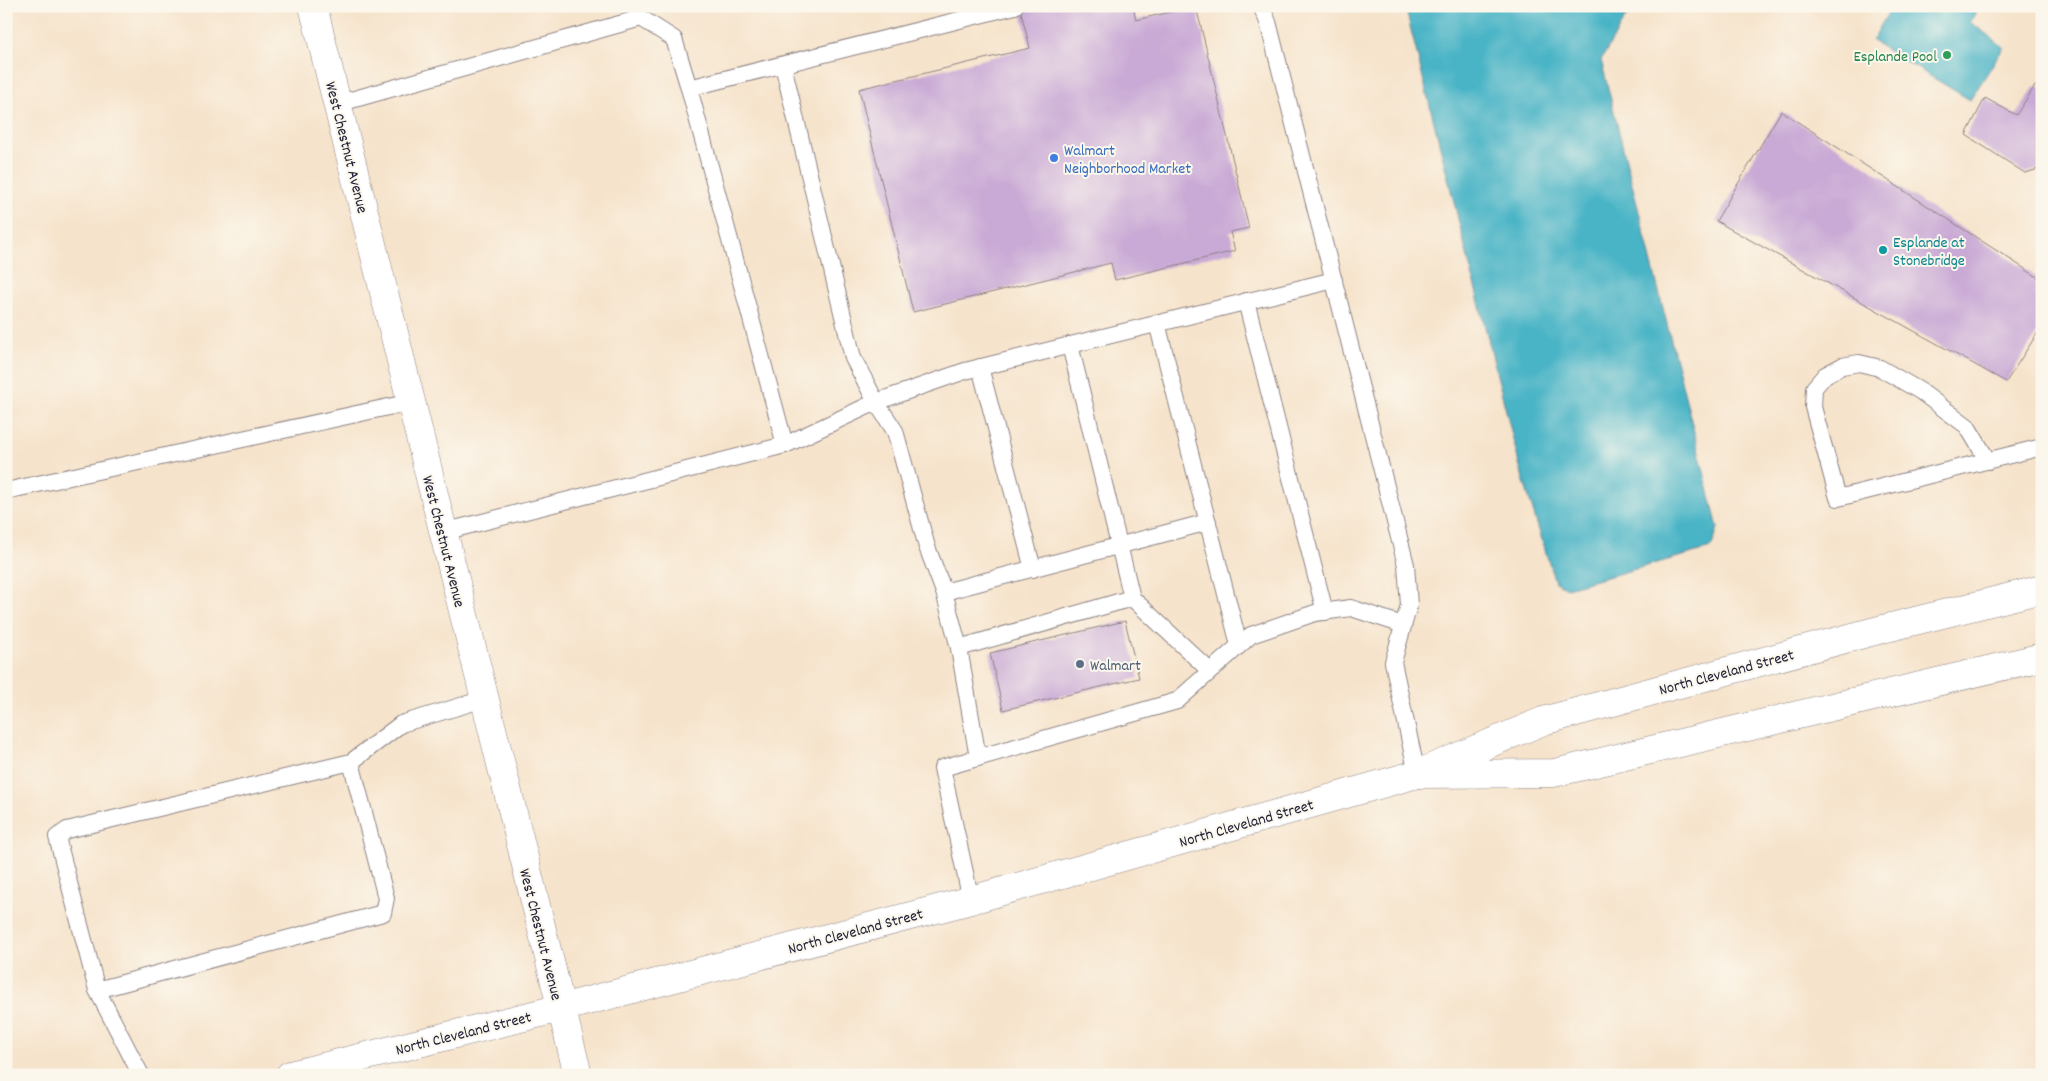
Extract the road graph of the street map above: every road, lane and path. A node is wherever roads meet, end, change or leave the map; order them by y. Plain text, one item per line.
1 (313, 6) edge
2 (1015, 6) edge
3 (1261, 6) edge
4 (783, 65) junction
5 (689, 88) junction
6 (337, 104) junction
7 (1334, 280) junction
8 (1246, 301) junction
9 (1157, 323) junction
10 (1070, 345) junction
11 (980, 367) junction
12 (410, 402) junction
13 (876, 402) junction
14 (785, 445) junction
15 (2042, 447) edge
16 (1988, 461) junction
17 (6, 491) edge
18 (1208, 522) junction
19 (443, 532) junction
20 (1119, 547) junction
21 (1033, 569) junction
22 (2042, 589) edge
23 (944, 592) junction
24 (1132, 598) junction
25 (1325, 612) junction
26 (1404, 625) junction
27 (1239, 645) junction
28 (959, 648) junction
29 (2042, 657) edge
30 (1210, 671) junction
31 (484, 699) junction
32 (978, 758) junction
33 (350, 762) junction
34 (1417, 774) junction
35 (970, 900) junction
36 (98, 990) junction
37 (560, 1008) junction
38 (141, 1075) edge
39 (290, 1075) edge
40 (578, 1075) edge

1 - 6 street, West Chestnut Avenue
2 - 4 lane
3 - 7 lane
4 - 5 lane
4 - 13 lane
5 - 6 lane
5 - 14 lane
6 - 12 street, West Chestnut Avenue
7 - 8 lane
7 - 26 lane
8 - 9 lane
8 - 25 lane
9 - 10 lane
9 - 18 lane
10 - 11 lane
10 - 20 lane
11 - 13 lane
11 - 21 lane
12 - 17 lane
12 - 19 street, West Chestnut Avenue
13 - 14 lane
13 - 23 lane
14 - 19 lane
15 - 16 lane
16 - 16 lane
18 - 20 lane
18 - 27 lane
19 - 31 street, West Chestnut Avenue
20 - 21 lane
20 - 24 lane
21 - 23 lane
22 - 34 street, North Cleveland Street
23 - 28 lane
24 - 28 lane
24 - 30 lane
25 - 26 lane
25 - 27 lane
26 - 34 lane
27 - 30 lane
28 - 32 lane
29 - 34 street, North Cleveland Street
30 - 32 lane
31 - 33 lane
31 - 37 street, West Chestnut Avenue
32 - 35 lane
33 - 36 lane
33 - 36 lane
34 - 35 street, North Cleveland Street
35 - 37 street, North Cleveland Street
36 - 38 lane
37 - 39 street, North Cleveland Street
37 - 40 street, West Chestnut Avenue

